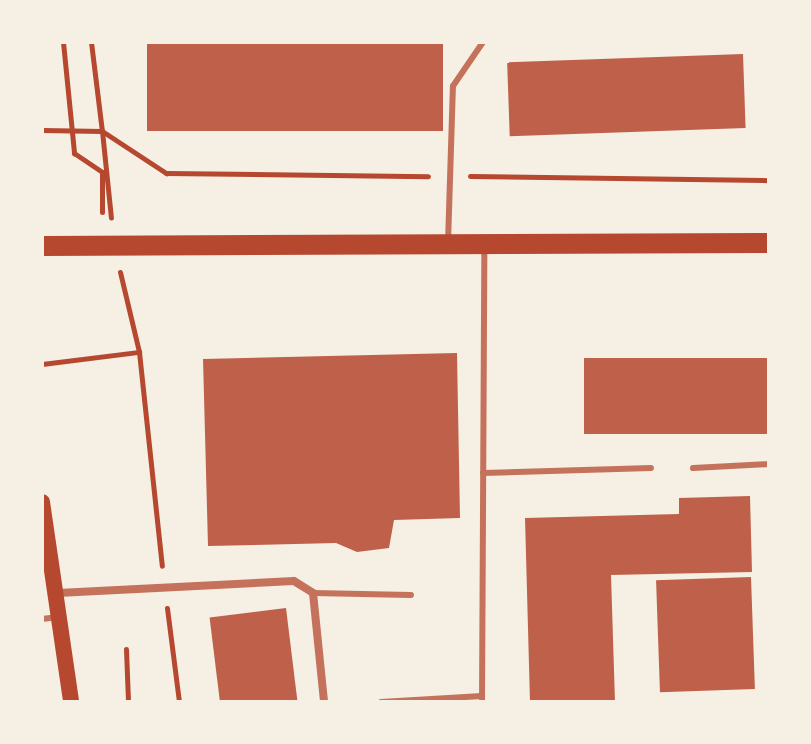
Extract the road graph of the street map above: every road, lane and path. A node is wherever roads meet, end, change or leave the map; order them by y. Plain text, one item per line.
1 (63, 42) edge
2 (91, 42) edge
3 (483, 42) edge
4 (448, 176) junction
5 (769, 180) edge
6 (102, 212) dead end
7 (769, 243) edge
8 (42, 246) edge
9 (448, 246) junction
10 (484, 246) junction
11 (42, 364) edge
12 (769, 464) edge
13 (651, 468) dead end
14 (693, 468) dead end
15 (483, 473) junction
16 (42, 502) edge
17 (164, 585) junction
18 (58, 593) junction
19 (313, 593) junction
20 (411, 595) dead end
21 (60, 617) junction
22 (42, 619) edge
23 (126, 649) dead end
24 (482, 699) edge
25 (71, 702) edge
26 (128, 702) edge
27 (179, 702) edge
28 (324, 702) edge
29 (381, 702) edge

1 - 6 path
2 - 4 path
3 - 4 lane
4 - 5 path
4 - 9 lane
7 - 10 main road
8 - 9 main road
9 - 10 main road
10 - 15 lane
11 - 17 path
12 - 14 lane
13 - 15 lane
15 - 24 lane
16 - 18 main road
17 - 18 street
17 - 19 street
17 - 27 path
18 - 21 main road
19 - 20 lane
19 - 28 street
21 - 22 lane
21 - 25 main road
23 - 26 path
24 - 29 lane

